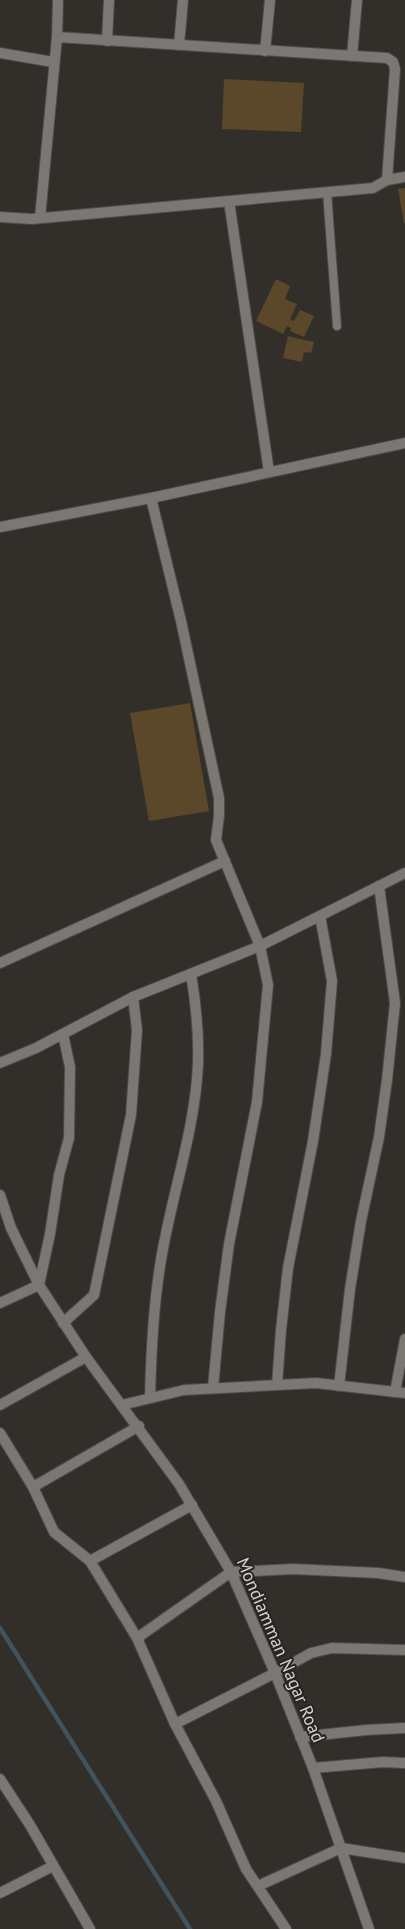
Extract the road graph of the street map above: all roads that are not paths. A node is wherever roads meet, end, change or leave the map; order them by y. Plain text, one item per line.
1 (58, 0) edge
2 (109, 0) edge
3 (183, 0) edge
4 (270, 0) edge
5 (357, 0) edge
6 (57, 37) junction
7 (107, 41) junction
8 (179, 45) junction
9 (265, 51) junction
10 (0, 53) edge
11 (352, 56) junction
12 (54, 62) junction
13 (405, 177) edge
14 (386, 180) junction
15 (327, 192) junction
16 (229, 201) junction
17 (0, 217) edge
18 (40, 218) junction
19 (337, 326) dead end
20 (405, 443) edge
21 (269, 472) junction
22 (151, 498) junction
23 (0, 527) edge
24 (225, 860) junction
25 (405, 873) edge
26 (379, 886) junction
27 (320, 916) junction
28 (260, 946) junction
29 (0, 963) edge
30 (192, 974) junction
31 (133, 997) junction
32 (63, 1034) junction
33 (0, 1063) edge
34 (0, 1195) edge
35 (39, 1285) junction
36 (0, 1303) edge
37 (63, 1322) junction
38 (405, 1340) edge
39 (86, 1357) junction
40 (277, 1385) junction
41 (339, 1386) junction
42 (213, 1388) junction
43 (400, 1393) edge
44 (150, 1398) junction
45 (0, 1405) edge
46 (122, 1405) junction
47 (139, 1426) junction
48 (0, 1433) edge
49 (33, 1486) junction
50 (192, 1505) junction
51 (90, 1561) junction
52 (232, 1572) junction
53 (405, 1577) edge
54 (137, 1638) junction
55 (405, 1650) edge
56 (276, 1673) junction
57 (175, 1724) junction
58 (405, 1728) edge
59 (300, 1737) junction
60 (405, 1763) edge
61 (313, 1768) junction
62 (0, 1779) edge
63 (341, 1848) junction
64 (405, 1858) edge
65 (54, 1866) junction
66 (258, 1886) junction
67 (0, 1893) edge
68 (90, 1929) edge
69 (286, 1929) edge
70 (369, 1929) edge

1 - 6 street
2 - 7 street
3 - 8 street
4 - 9 street
5 - 11 street
6 - 7 street
6 - 12 street
7 - 8 street
8 - 9 street
9 - 11 street
10 - 12 street
11 - 14 street
12 - 18 street
13 - 14 street
14 - 15 street
15 - 16 street
15 - 19 lane
16 - 18 street
16 - 21 street
17 - 18 street
20 - 21 street
21 - 22 street
22 - 23 street
22 - 24 street
24 - 28 street
24 - 29 street
25 - 26 street
26 - 27 street
26 - 41 street
27 - 28 street
27 - 40 street
28 - 30 street
28 - 42 street
30 - 31 street
30 - 44 street
31 - 32 street
31 - 37 street
32 - 33 street
32 - 35 street
34 - 35 street, Mondiamman Nagar Road
35 - 36 street
35 - 37 street, Mondiamman Nagar Road
37 - 39 street, Mondiamman Nagar Road
38 - 43 street
39 - 45 street
39 - 46 street, Mondiamman Nagar Road
40 - 41 street
40 - 42 street
41 - 43 street
42 - 44 street
44 - 46 street
46 - 47 street, Mondiamman Nagar Road
47 - 49 street
47 - 50 street, Mondiamman Nagar Road
48 - 49 street
49 - 51 street
50 - 51 street
50 - 52 street, Mondiamman Nagar Road
51 - 54 street
52 - 53 street
52 - 54 street
52 - 56 street, Mondiamman Nagar Road
54 - 57 street
55 - 56 street
56 - 57 street
56 - 59 street, Mondiamman Nagar Road
57 - 66 street
58 - 59 street
59 - 61 street, Mondiamman Nagar Road
60 - 61 street
61 - 63 street, Mondiamman Nagar Road
62 - 65 street
63 - 64 street
63 - 66 street
63 - 70 street, Mondiamman Nagar Road
65 - 67 street
65 - 68 street
66 - 69 street

